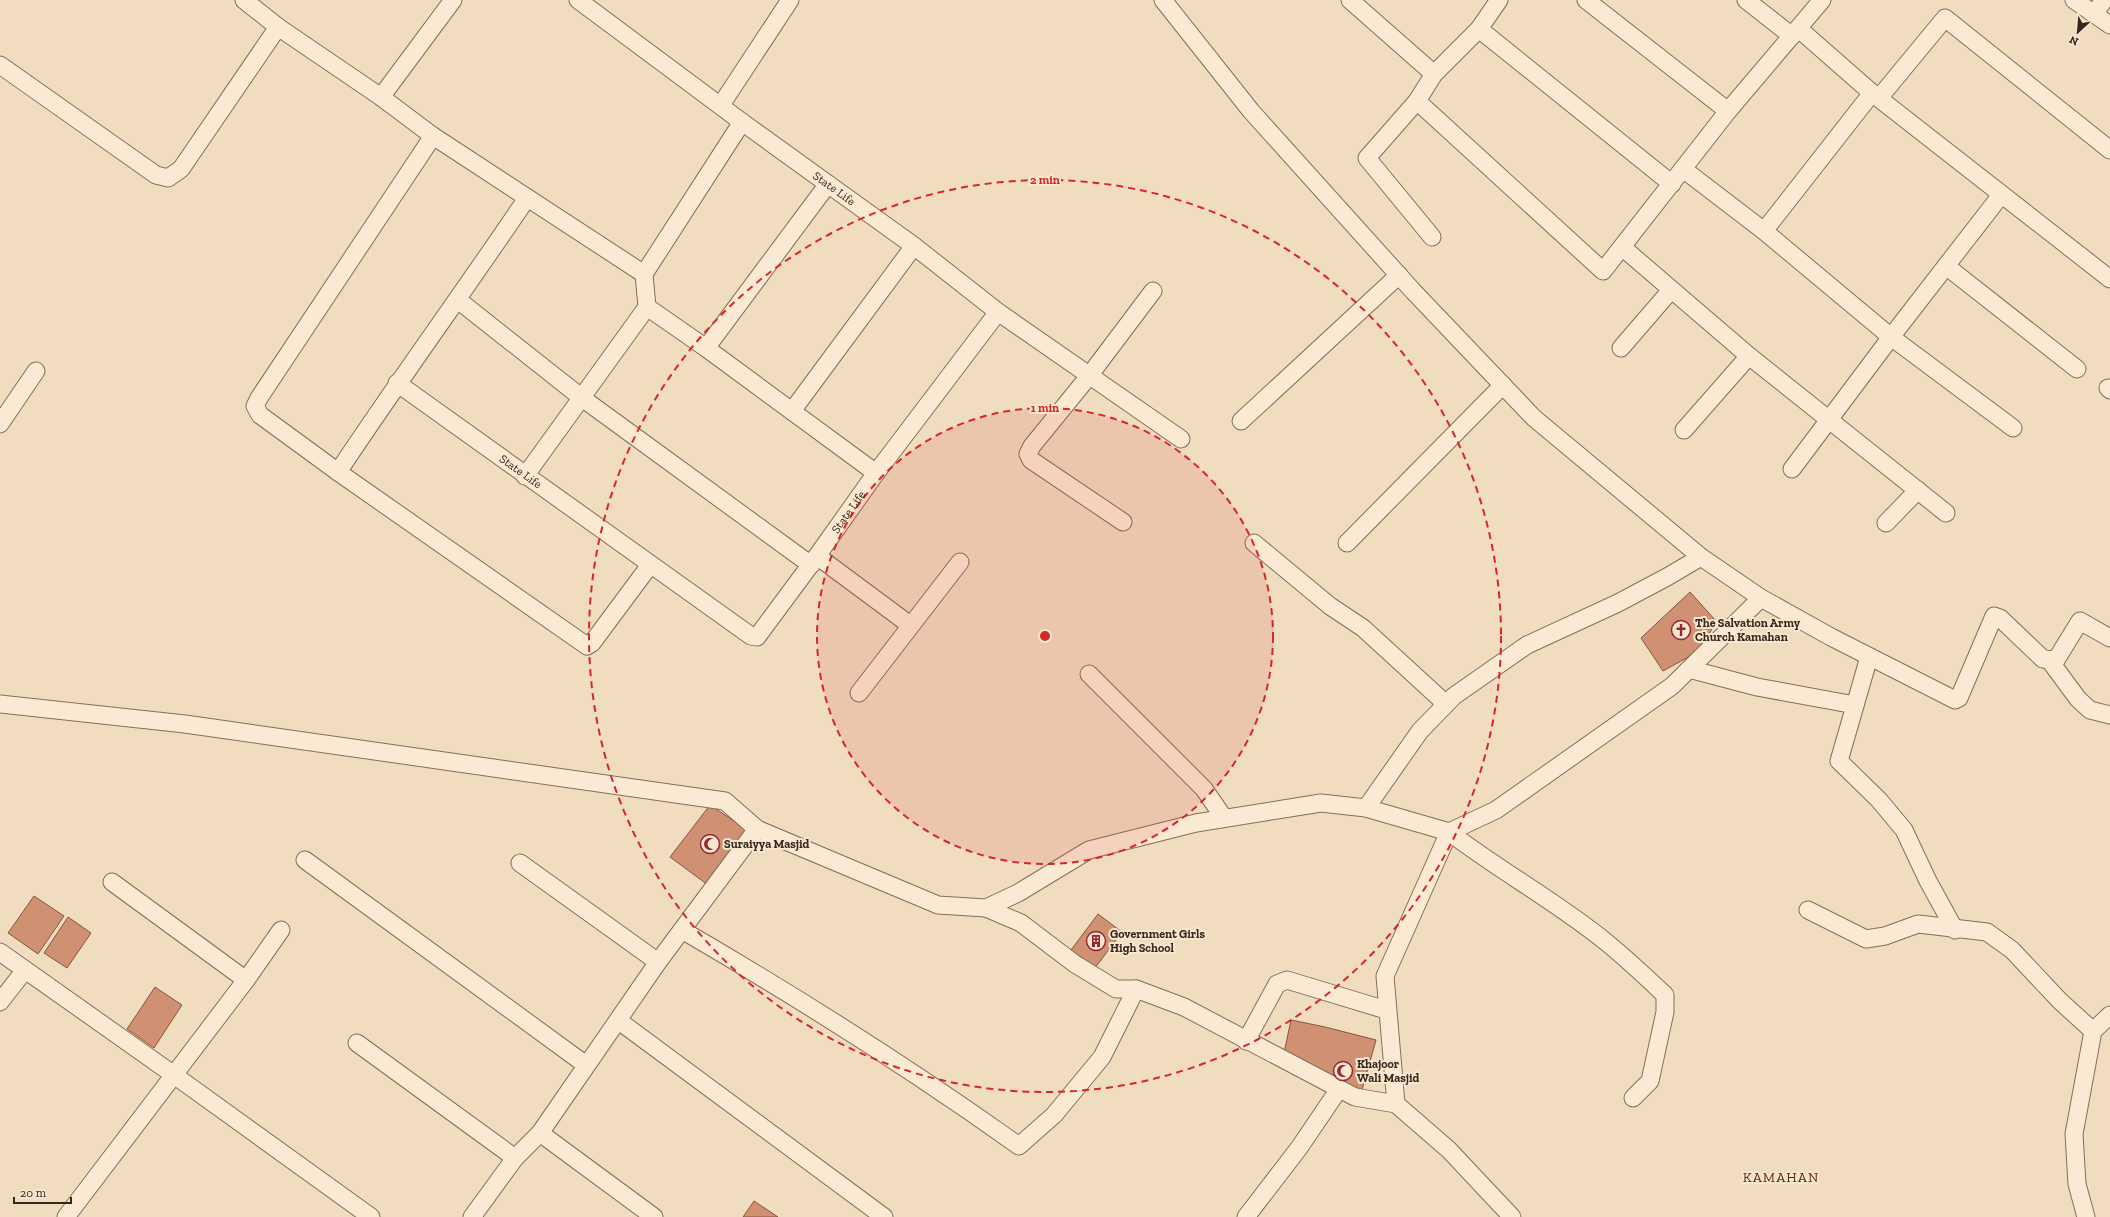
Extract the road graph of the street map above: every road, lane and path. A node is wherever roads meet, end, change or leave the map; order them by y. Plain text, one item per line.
1 (244, 0) edge
2 (453, 0) edge
3 (578, 0) edge
4 (790, 0) edge
5 (1162, 0) edge
6 (1350, 0) edge
7 (1499, 0) edge
8 (1586, 0) edge
9 (1746, 0) edge
10 (1822, 0) edge
11 (2074, 0) edge
12 (2104, 0) edge
13 (2094, 14) junction
14 (2110, 25) edge
15 (278, 27) junction
16 (1479, 28) junction
17 (1795, 33) junction
18 (0, 65) edge
19 (1434, 74) junction
20 (1876, 95) junction
21 (381, 97) junction
22 (1417, 101) junction
23 (721, 105) junction
24 (1728, 111) junction
25 (742, 122) junction
26 (433, 136) junction
27 (2110, 150) edge
28 (1683, 169) junction
29 (828, 184) junction
30 (1672, 184) junction
31 (2001, 195) junction
32 (527, 198) junction
33 (1764, 231) junction
34 (1432, 237) dead end
35 (914, 246) junction
36 (1622, 247) junction
37 (1946, 266) junction
38 (644, 274) junction
39 (1399, 276) junction
40 (2110, 279) edge
41 (1671, 290) junction
42 (1153, 291) dead end
43 (458, 300) junction
44 (647, 307) junction
45 (998, 312) junction
46 (1890, 337) junction
47 (706, 348) junction
48 (1622, 348) dead end
49 (1749, 356) junction
50 (2076, 369) dead end
51 (36, 371) dead end
52 (1089, 376) junction
53 (397, 383) junction
54 (1503, 384) junction
55 (582, 398) junction
56 (792, 411) junction
57 (1829, 418) junction
58 (1241, 421) dead end
59 (0, 424) edge
60 (2013, 428) dead end
61 (1684, 430) dead end
62 (1181, 439) dead end
63 (1792, 469) dead end
64 (338, 472) junction
65 (876, 473) junction
66 (525, 476) junction
67 (1918, 490) junction
68 (1946, 513) dead end
69 (1123, 522) dead end
70 (1886, 523) dead end
71 (1254, 543) dead end
72 (1347, 543) dead end
73 (1701, 557) junction
74 (814, 561) junction
75 (960, 562) dead end
76 (650, 565) junction
77 (1761, 598) junction
78 (910, 625) junction
79 (2110, 638) edge
80 (1869, 657) junction
81 (2050, 661) junction
82 (1689, 669) junction
83 (1089, 674) dead end
84 (859, 693) dead end
85 (0, 704) edge
86 (1446, 704) junction
87 (1855, 705) junction
88 (2110, 715) edge
89 (1366, 808) junction
90 (1224, 818) junction
91 (757, 829) junction
92 (1449, 832) junction
93 (305, 860) dead end
94 (520, 864) dead end
95 (112, 882) dead end
96 (986, 908) junction
97 (1808, 910) dead end
98 (281, 930) dead end
99 (682, 930) junction
100 (1955, 930) junction
101 (0, 952) edge
102 (658, 962) junction
103 (25, 970) junction
104 (246, 980) junction
105 (1136, 989) junction
106 (0, 1002) edge
107 (1386, 1010) junction
108 (2110, 1015) edge
109 (618, 1021) junction
110 (2093, 1031) junction
111 (1246, 1041) junction
112 (357, 1043) dead end
113 (586, 1065) junction
114 (174, 1075) junction
115 (1339, 1089) junction
116 (1633, 1098) dead end
117 (1396, 1104) junction
118 (540, 1133) junction
119 (515, 1158) junction
120 (66, 1217) edge
121 (371, 1217) edge
122 (472, 1217) edge
123 (654, 1217) edge
124 (884, 1217) edge
125 (1246, 1217) edge
126 (1512, 1217) edge
127 (2086, 1217) edge

1 - 15 street
2 - 21 street
3 - 23 street, State Life
4 - 23 street
5 - 39 street
6 - 19 street
7 - 16 street
8 - 24 street
9 - 17 street
10 - 17 street
11 - 13 street
12 - 13 street
13 - 14 street
15 - 18 street
15 - 21 street
16 - 19 street
16 - 30 street
17 - 20 street
17 - 24 street
19 - 22 street
20 - 27 street
20 - 31 street
20 - 33 street
21 - 26 street
22 - 34 street
22 - 36 street
23 - 25 street, State Life
24 - 28 street
25 - 29 street, State Life
25 - 38 street
26 - 32 street
26 - 64 street
28 - 30 street
28 - 33 street
29 - 35 street, State Life
29 - 47 street
30 - 36 street
31 - 37 street
31 - 40 street
32 - 38 street
32 - 43 street
33 - 46 street
35 - 45 street, State Life
35 - 56 street
36 - 41 street
37 - 46 street
37 - 50 street
38 - 44 street
39 - 54 street
39 - 58 street
41 - 48 street
41 - 49 street
42 - 52 street
43 - 53 street
43 - 55 street
44 - 47 street
44 - 55 street
45 - 52 street
45 - 65 street, State Life
46 - 57 street
46 - 60 street
47 - 56 street
49 - 57 street
49 - 61 street
51 - 59 street
52 - 62 street
52 - 69 street
53 - 64 street
53 - 66 street, State Life
54 - 72 street
54 - 73 street
55 - 66 street
55 - 74 street
56 - 65 street
57 - 63 street
57 - 67 street
64 - 76 street
65 - 74 street, State Life
66 - 76 street, State Life
67 - 68 street
67 - 70 street
71 - 86 street
73 - 77 street
73 - 86 street
74 - 76 street, State Life
74 - 78 street
75 - 78 street
77 - 80 street
77 - 82 street
78 - 84 street
79 - 81 street
80 - 81 street
80 - 87 street
81 - 88 street
82 - 87 street
82 - 92 street
83 - 90 street
85 - 91 street
86 - 89 street
87 - 100 street
89 - 90 street
89 - 92 street
90 - 96 street
91 - 96 street
91 - 99 street
92 - 107 street
92 - 116 street
93 - 113 street
94 - 102 street
95 - 104 street
96 - 105 street
97 - 100 street
98 - 104 street
99 - 102 street
99 - 105 street
100 - 110 street
101 - 103 street
102 - 109 street
103 - 106 street
103 - 114 street
104 - 114 street
105 - 111 street
107 - 111 street
107 - 117 street
108 - 110 street
109 - 113 street
109 - 124 street
110 - 127 street
111 - 115 street
112 - 119 street
113 - 118 street
114 - 120 street
114 - 121 street
115 - 117 street
115 - 125 street
117 - 126 street
118 - 119 street
118 - 123 street
119 - 122 street

